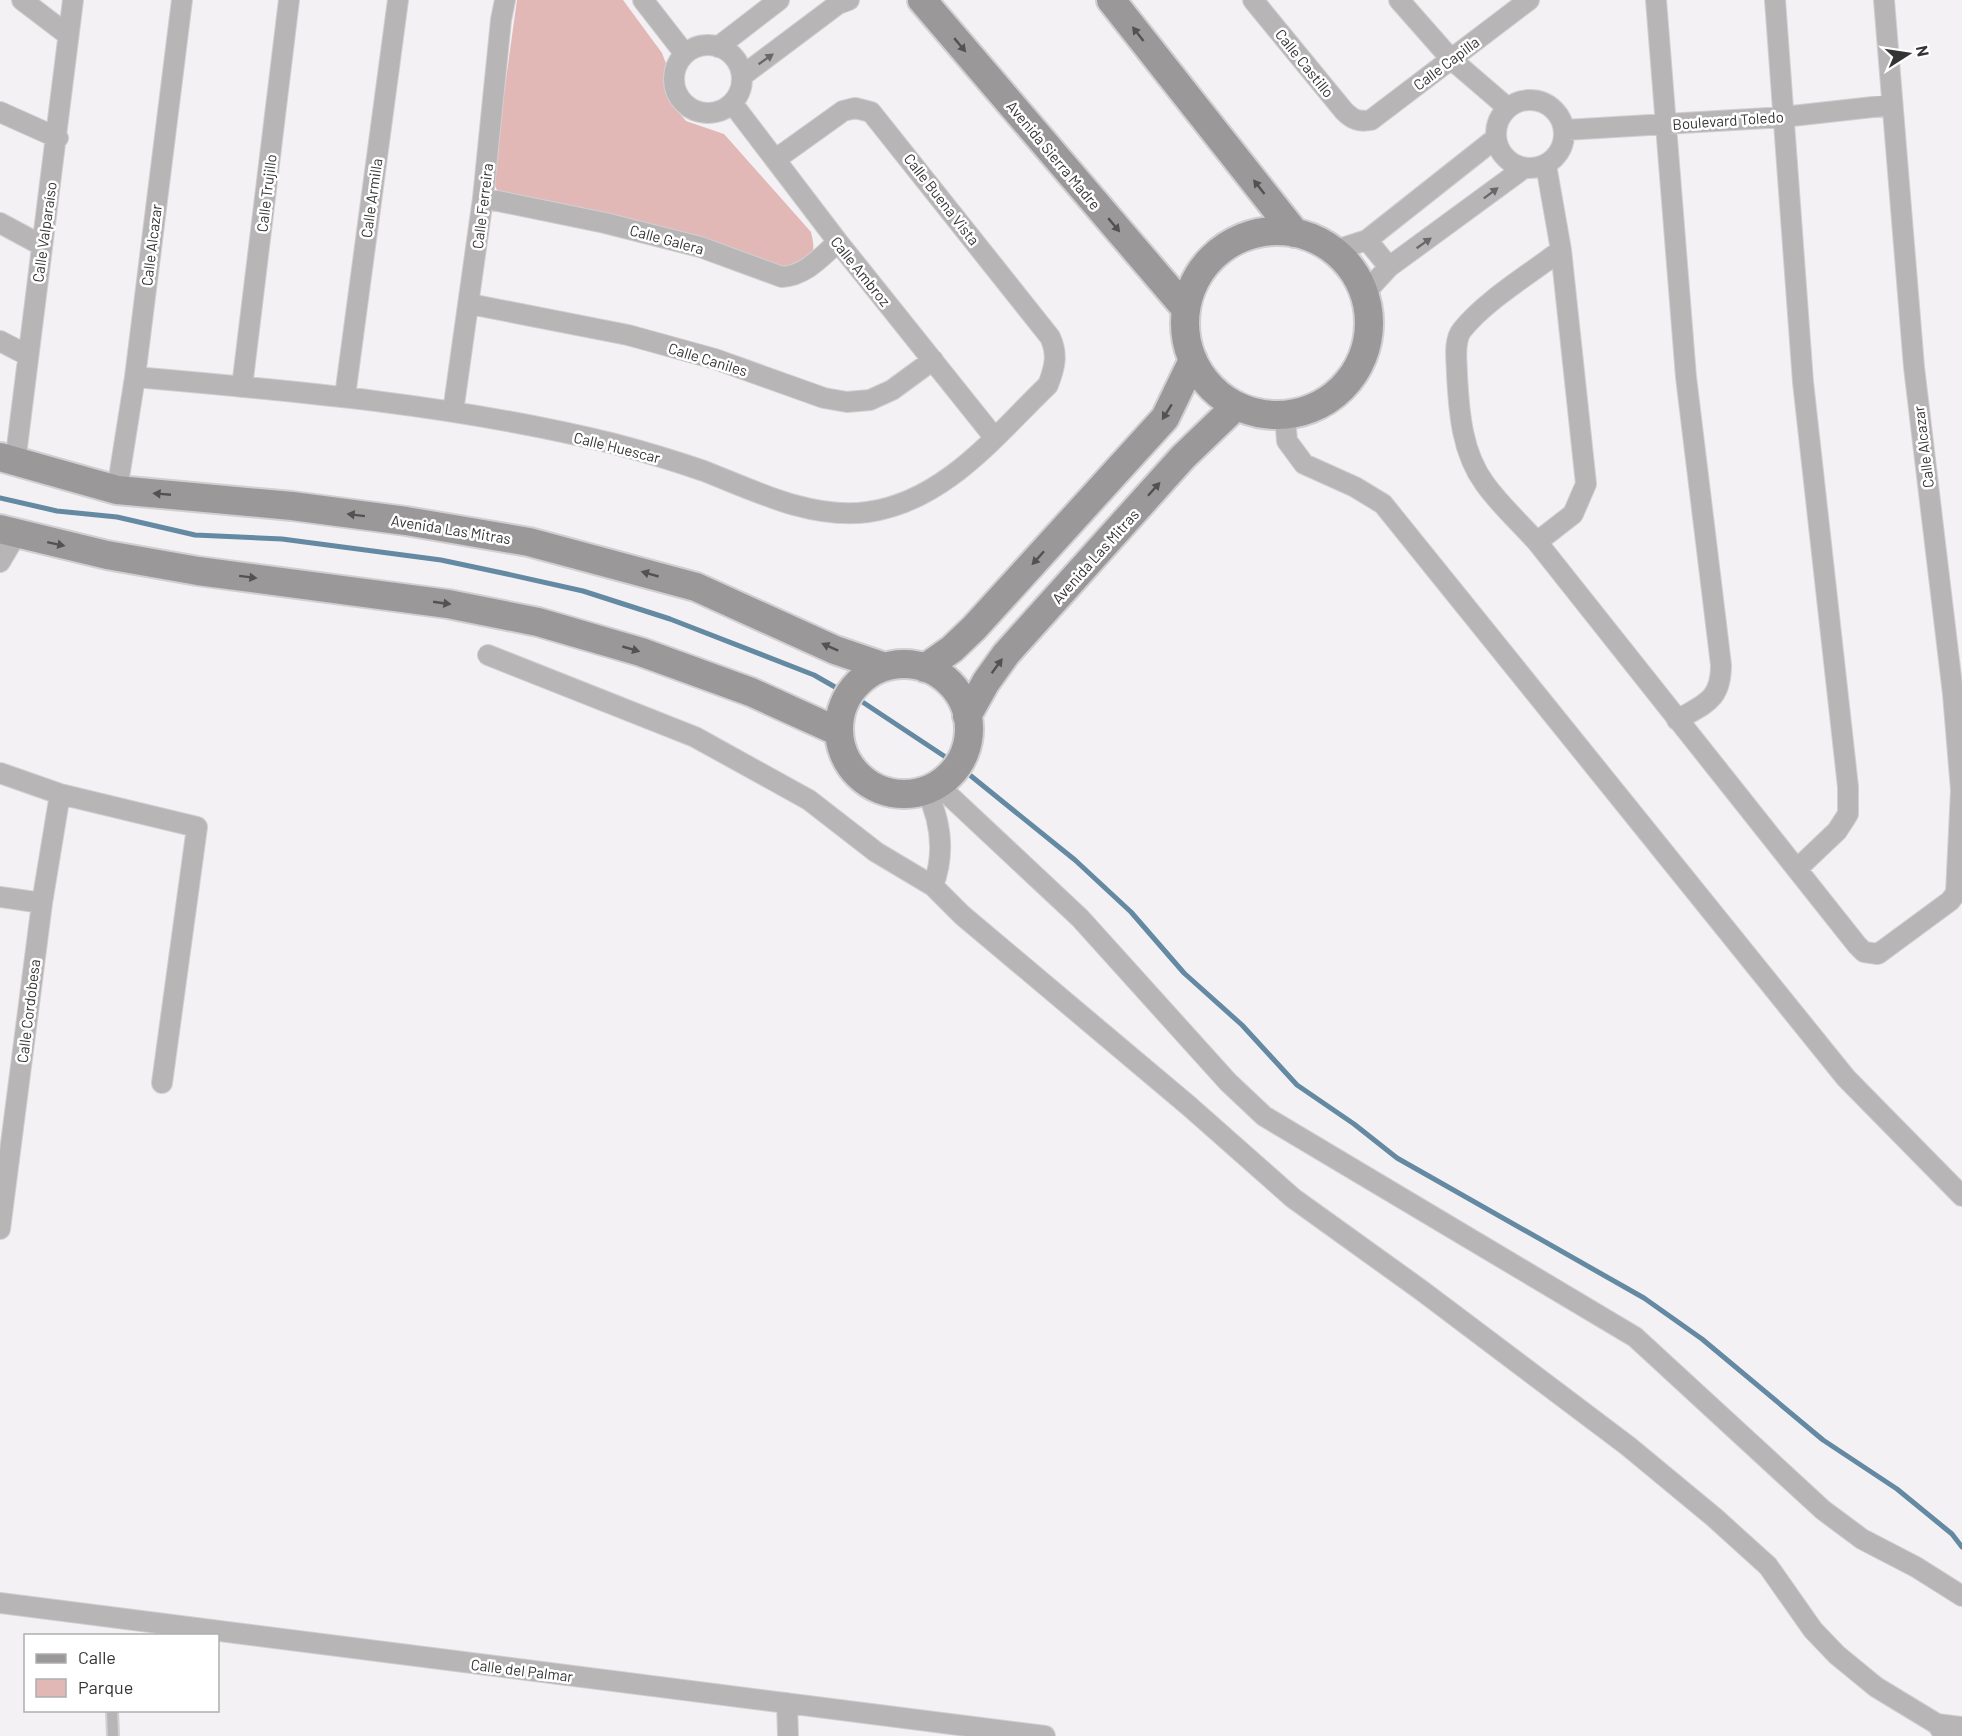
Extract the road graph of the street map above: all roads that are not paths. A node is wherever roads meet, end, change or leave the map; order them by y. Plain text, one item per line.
1 (22, 0) edge
2 (73, 0) edge
3 (182, 0) edge
4 (289, 0) edge
5 (398, 0) edge
6 (506, 0) edge
7 (643, 0) edge
8 (779, 0) edge
9 (922, 0) edge
10 (1111, 0) edge
11 (1253, 0) edge
12 (1399, 0) edge
13 (1529, 0) edge
14 (1656, 0) edge
15 (1775, 0) edge
16 (1884, 0) edge
17 (840, 1) edge
18 (69, 35) junction
19 (718, 46) junction
20 (685, 54) junction
21 (1451, 59) junction
22 (742, 76) junction
23 (732, 103) junction
24 (1891, 105) junction
25 (1508, 108) junction
26 (0, 112) edge
27 (1783, 117) junction
28 (1360, 121) joint
29 (1664, 124) junction
30 (1565, 130) junction
31 (58, 138) junction
32 (1496, 138) junction
33 (776, 159) junction
34 (1546, 165) junction
35 (1524, 168) junction
36 (483, 198) junction
37 (0, 223) edge
38 (1295, 233) junction
39 (1367, 240) junction
40 (838, 242) junction
41 (41, 245) junction
42 (1561, 250) junction
43 (1333, 251) junction
44 (1389, 267) junction
45 (1364, 294) junction
46 (470, 304) junction
47 (1186, 309) junction
48 (0, 341) edge
49 (27, 355) junction
50 (933, 360) junction
51 (1192, 360) junction
52 (135, 377) junction
53 (1048, 385) joint
54 (242, 387) junction
55 (345, 396) junction
56 (1236, 406) junction
57 (453, 412) junction
58 (1285, 416) junction
59 (994, 436) junction
60 (8, 460) edge
61 (117, 490) junction
62 (8, 532) edge
63 (1537, 542) junction
64 (0, 562) edge
65 (488, 655) dead end
66 (885, 667) junction
67 (925, 668) junction
68 (967, 716) junction
69 (1677, 720) junction
70 (839, 732) junction
71 (0, 773) edge
72 (932, 788) junction
73 (60, 794) junction
74 (1797, 869) junction
75 (933, 886) junction
76 (0, 897) edge
77 (42, 903) junction
78 (162, 1083) dead end
79 (1962, 1196) edge
80 (0, 1229) edge
81 (1962, 1596) edge
82 (0, 1603) edge
83 (787, 1703) junction
84 (112, 1712) edge
85 (1962, 1727) edge
86 (1941, 1730) edge
87 (113, 1736) edge
88 (788, 1736) edge
89 (1045, 1736) edge

1 - 18 street
2 - 18 street, Calle Valparaíso
3 - 52 street, Calle Alcazar
4 - 54 street, Calle Trujillo
5 - 55 street, Calle Armilla
6 - 36 street, Calle Ferreira
7 - 20 street
8 - 19 street
9 -> 47 street, Avenida Sierra Madre
38 -> 10 street
11 - 28 street, Calle Castillo
12 - 21 street
13 - 21 street, Calle Capilla
14 - 29 street
15 - 27 street
16 - 24 street, Calle Alcazar
22 -> 17 street
18 - 31 street, Calle Valparaíso
19 - 20 street
19 - 22 street
20 - 23 street
21 - 25 street
21 - 28 street, Calle Capilla
22 - 23 street
23 - 33 street, Calle Ambroz
24 - 27 street, Boulevard Toledo
24 - 74 street, Calle Alcazar
25 - 30 street
25 - 32 street
26 - 31 street
27 - 29 street, Boulevard Toledo
27 - 74 street
29 - 30 street, Boulevard Toledo
29 - 69 street
30 - 34 street
31 - 41 street, Calle Valparaíso
32 - 35 street
32 - 39 street
33 - 40 street, Calle Ambroz
33 - 53 street, Calle Buena Vista
34 - 35 street
34 - 42 street
44 -> 35 street
36 - 40 street, Calle Galera
36 - 46 street, Calle Ferreira
37 - 41 street
38 - 43 street
38 - 47 street
39 - 43 street
39 - 44 street
40 - 50 street, Calle Ambroz
41 - 49 street, Calle Valparaíso
42 - 63 street
42 - 63 street
43 - 45 street
44 - 45 street
45 - 58 street
46 - 50 street, Calle Caniles
46 - 57 street, Calle Ferreira
47 - 51 street
48 - 49 street
49 - 60 street, Calle Valparaíso
50 - 59 street, Calle Ambroz
51 - 56 street
51 -> 67 street
52 - 54 street, Calle Huescar
52 - 61 street, Calle Alcazar
53 - 59 street, Calle Huescar
54 - 55 street, Calle Huescar
55 - 57 street, Calle Huescar
56 - 58 street
68 -> 56 street, Avenida Las Mitras
57 - 59 street, Calle Huescar
58 - 79 street
60 - 61 street, Avenida Las Mitras
66 -> 61 street, Avenida Las Mitras
62 - 64 street
62 -> 70 street
63 - 69 street
65 - 75 street
66 - 67 street
66 - 70 street
67 - 68 street
68 - 72 street
69 - 74 street
70 - 72 street
71 - 73 street
72 - 75 street
72 - 81 street
73 - 77 street, Calle Cordobesa
73 - 78 street
75 - 86 street
76 - 77 street
77 - 80 street, Calle Cordobesa
82 - 83 street, Calle del Palmar
83 - 88 street
83 - 89 street, Calle del Palmar
84 - 87 lane
85 - 86 street

